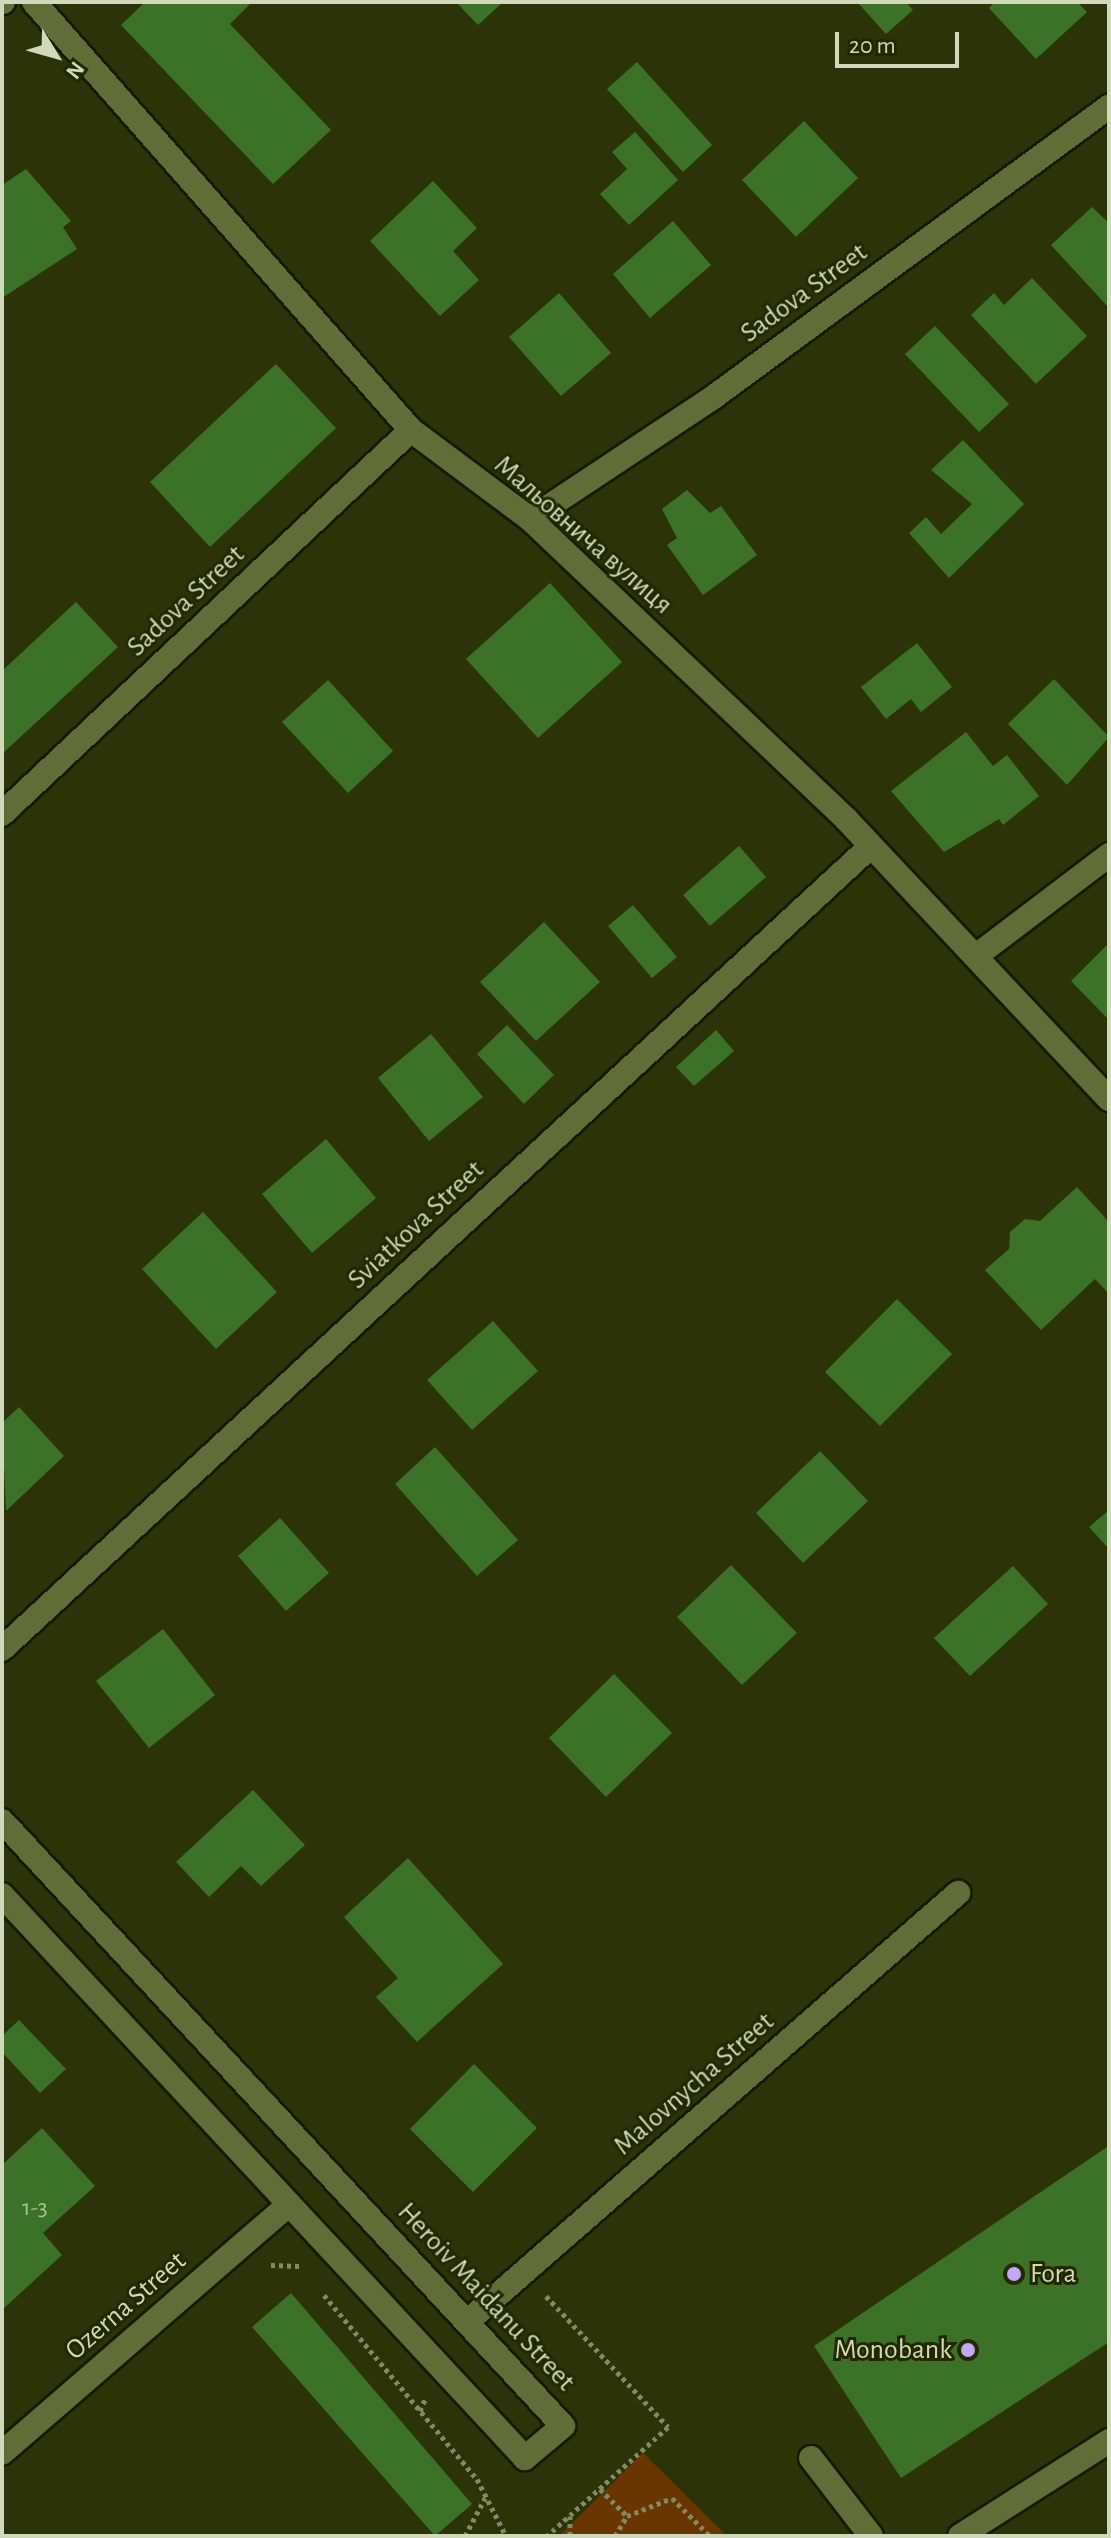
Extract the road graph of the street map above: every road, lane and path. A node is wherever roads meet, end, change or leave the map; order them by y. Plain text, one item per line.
1 (34, 2) edge
2 (1109, 107) edge
3 (411, 430) junction
4 (530, 519) junction
5 (2, 814) edge
6 (871, 846) junction
7 (1109, 855) edge
8 (976, 956) junction
9 (1109, 1099) edge
10 (2, 1649) edge
11 (2, 1821) edge
12 (958, 1893) dead end
13 (2, 1895) edge
14 (289, 2204) junction
15 (260, 2265) dead end
16 (307, 2276) dead end
17 (318, 2288) dead end
18 (468, 2321) junction
19 (1109, 2441) edge
20 (2, 2453) edge
21 (811, 2458) dead end
22 (600, 2488) dead end
23 (486, 2497) junction
24 (570, 2515) dead end
25 (627, 2516) junction
26 (465, 2536) edge
27 (506, 2536) edge
28 (570, 2536) edge
29 (615, 2536) edge
30 (710, 2536) edge
31 (871, 2536) edge
32 (960, 2536) edge

1 - 3 street, Мальовнича вулиця
2 - 4 street, Sadova Street
3 - 4 street, Мальовнича вулиця
3 - 5 street, Sadova Street
4 - 6 street, Мальовнича вулиця
6 - 8 street, Мальовнича вулиця
6 - 10 street, Sviatkova Street
7 - 8 street
8 - 9 street, Мальовнича вулиця
11 - 18 street, Heroiv Maidanu Street
12 - 18 street, Malovnycha Street
13 - 14 street, Heroiv Maidanu Street
14 - 18 street, Heroiv Maidanu Street
14 - 20 street, Ozerna Street
15 - 16 path
17 - 23 path
19 - 32 street
21 - 31 street
22 - 25 path
23 - 26 path
23 - 27 path
24 - 28 path
25 - 29 path
25 - 30 path

